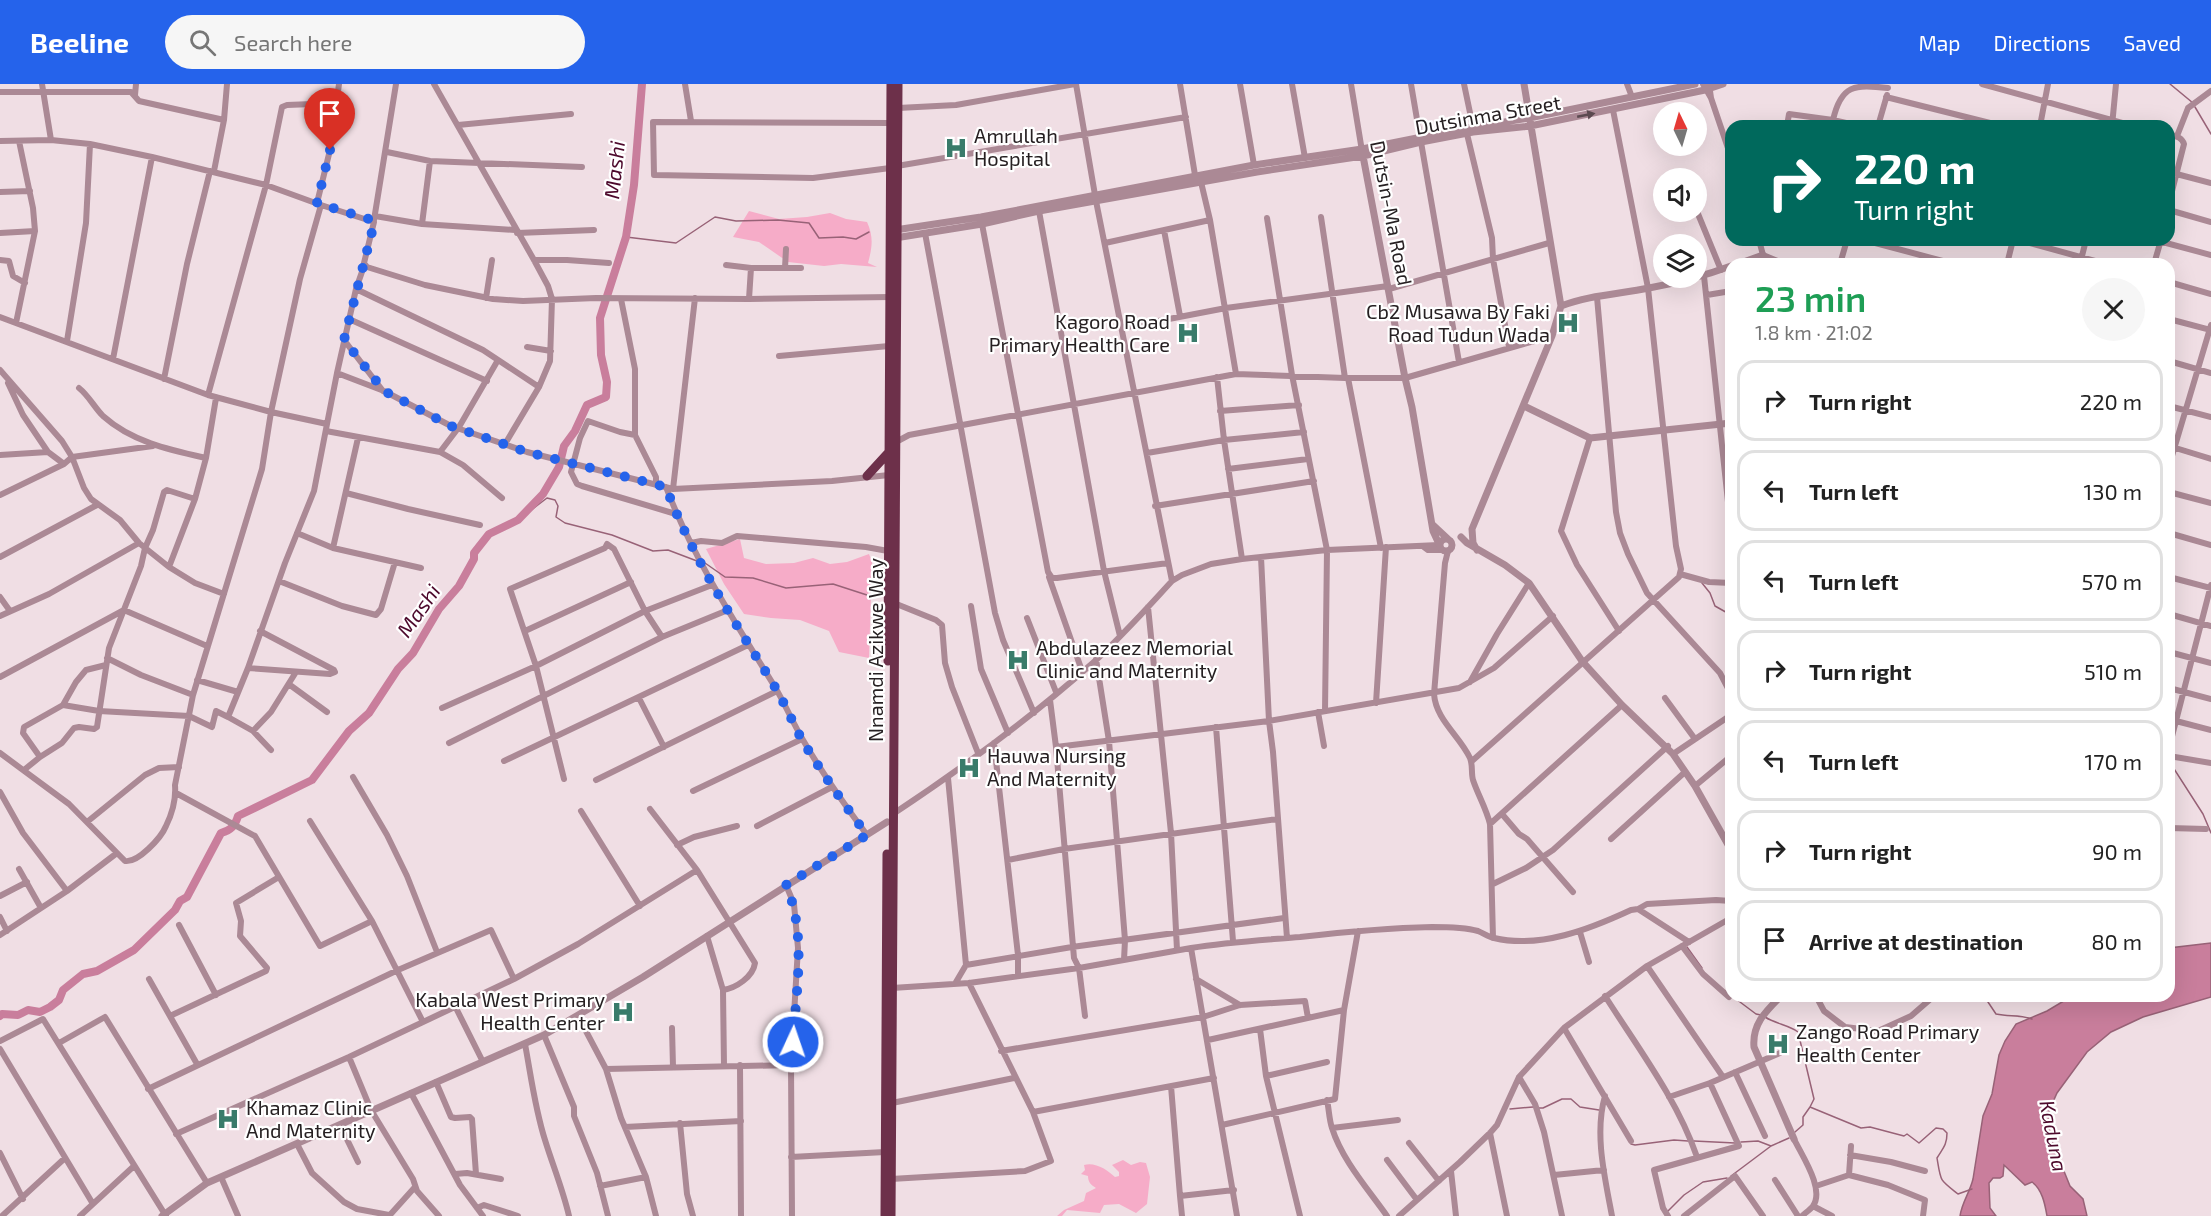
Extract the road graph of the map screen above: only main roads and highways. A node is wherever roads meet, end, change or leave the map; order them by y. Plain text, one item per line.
1 (891, 84) edge
2 (897, 84) edge
3 (893, 167) junction
4 (894, 234) junction
5 (889, 452) junction
6 (867, 476) road end
7 (890, 818) junction
8 (885, 1216) edge
9 (891, 1216) edge

1 - 3 highway, Nnamdi Azikwe Way
2 - 3 highway, Nnamdi Azikwe Way
3 - 4 highway, Nnamdi Azikwe Way
4 - 5 highway, Nnamdi Azikwe Way
4 - 7 highway, Nnamdi Azikwe Way
5 - 6 highway
5 - 7 highway, Nnamdi Azikwe Way
7 - 8 highway, Nnamdi Azikwe Way
7 - 9 highway, Nnamdi Azikwe Way

